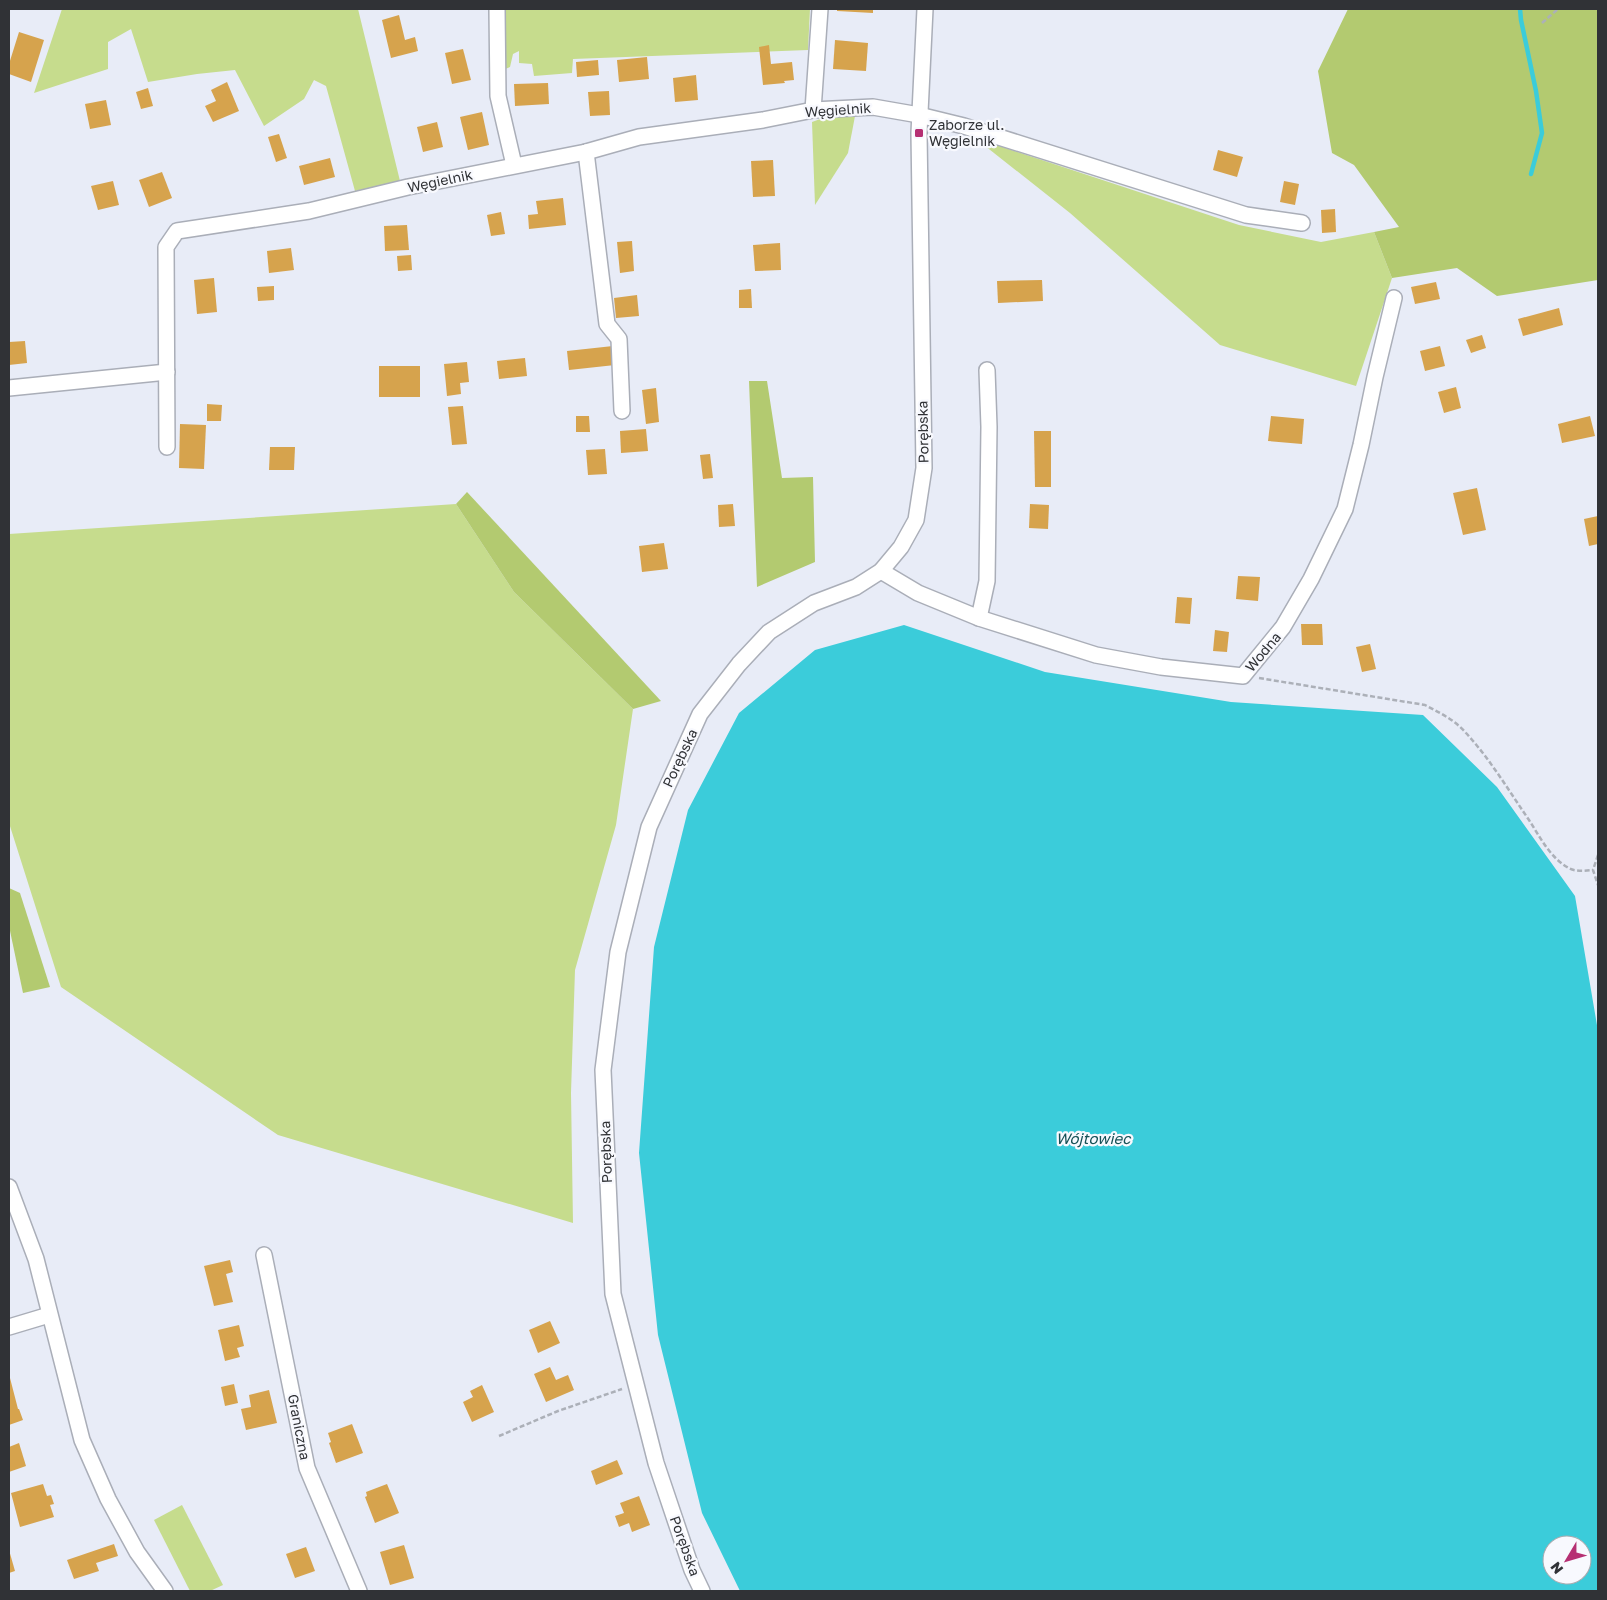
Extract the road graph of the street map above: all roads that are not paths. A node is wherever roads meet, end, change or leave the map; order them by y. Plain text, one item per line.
1 (497, 9) edge
2 (820, 9) edge
3 (925, 9) edge
4 (813, 110) junction
5 (919, 115) junction
6 (586, 152) junction
7 (514, 165) junction
8 (1302, 223) dead end
9 (1394, 298) dead end
10 (987, 370) dead end
11 (167, 372) junction
12 (9, 388) edge
13 (622, 411) dead end
14 (167, 447) dead end
15 (881, 571) junction
16 (979, 618) junction
17 (9, 1187) edge
18 (264, 1255) dead end
19 (49, 1315) junction
20 (9, 1328) edge
21 (165, 1591) edge
22 (359, 1591) edge
23 (702, 1591) edge

1 - 7 street
2 - 4 street
3 - 5 street, Porębska
4 - 5 street, Węgielnik
4 - 6 street, Węgielnik
5 - 8 street, Węgielnik
5 - 15 street, Porębska
6 - 7 street, Węgielnik
6 - 13 street
7 - 11 street, Węgielnik
9 - 16 street, Wodna
10 - 16 street
11 - 12 street
11 - 14 street, Węgielnik
15 - 16 street, Wodna
15 - 23 street, Porębska
17 - 19 street
18 - 22 street, Graniczna
19 - 20 street
19 - 21 street

